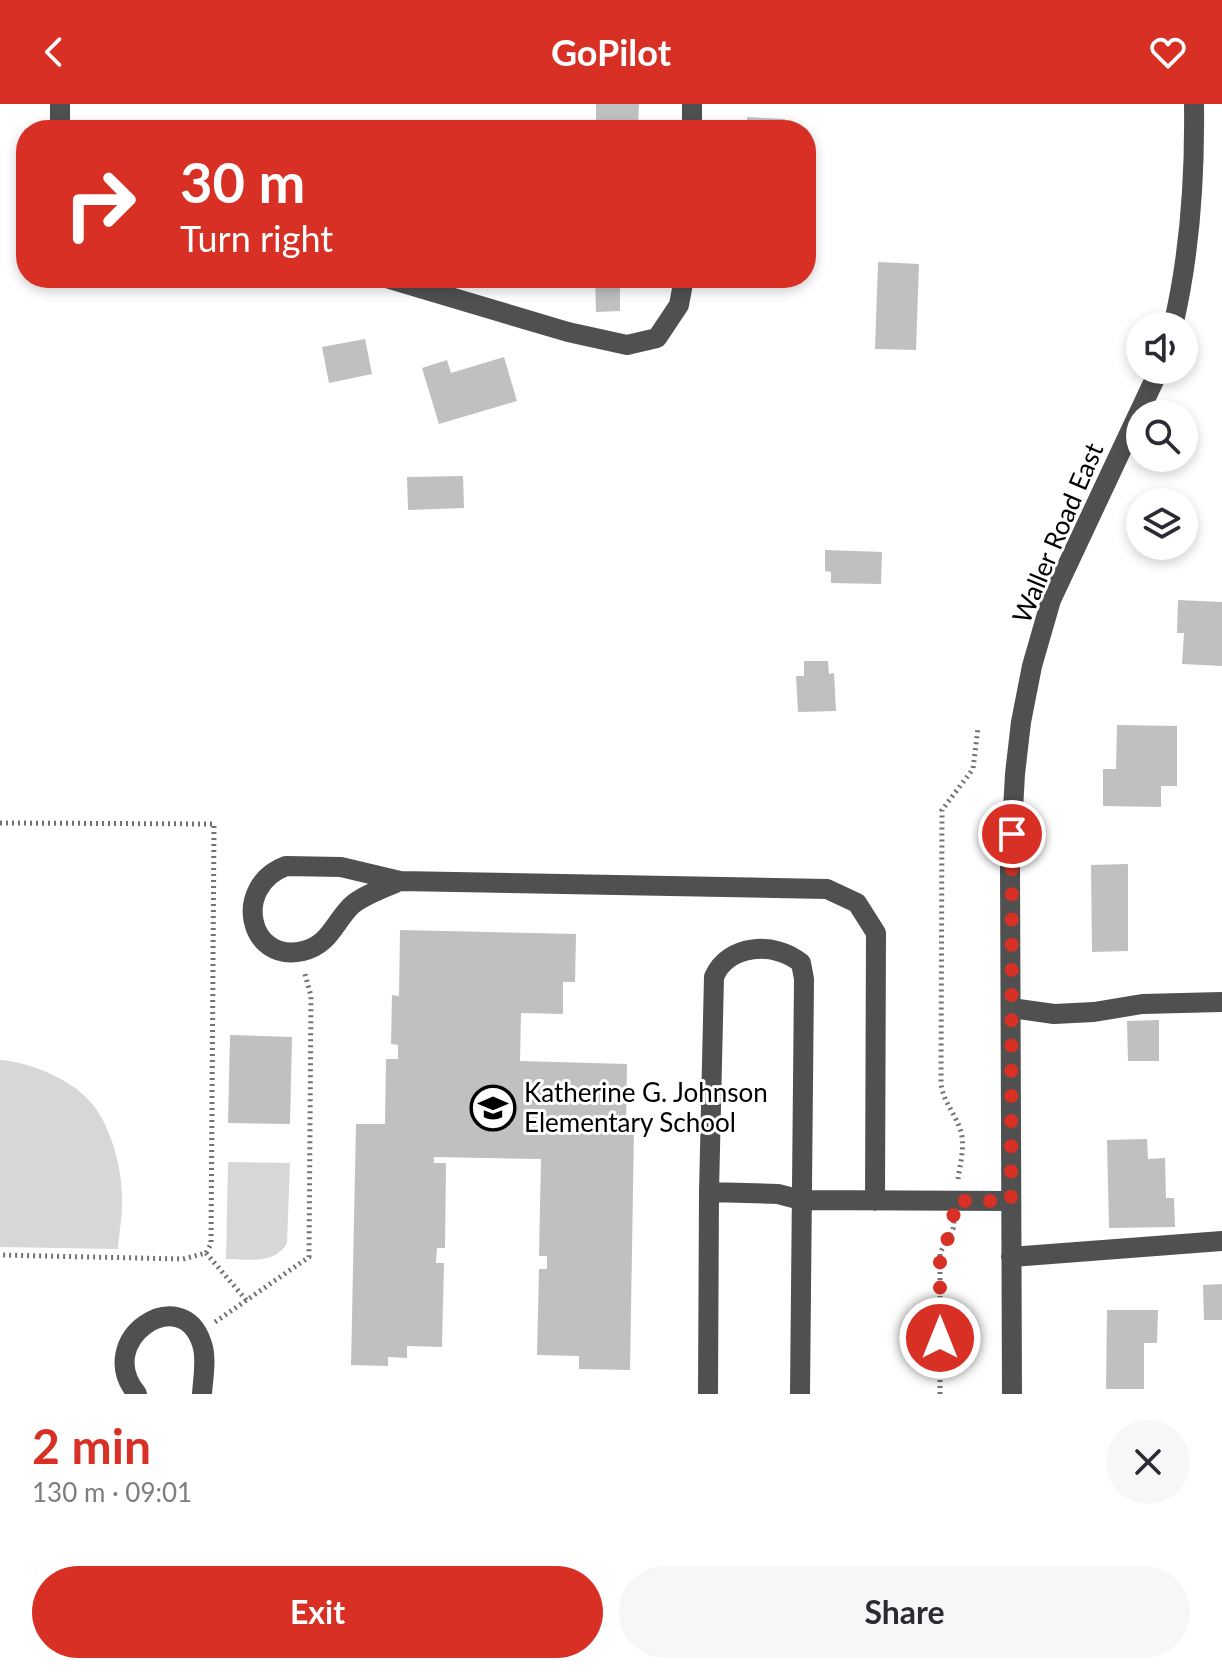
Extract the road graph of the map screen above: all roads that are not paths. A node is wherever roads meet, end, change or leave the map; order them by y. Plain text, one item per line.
1 (1194, 104) edge
2 (420, 288) edge
3 (682, 288) edge
4 (1176, 312) edge
5 (1152, 384) edge
6 (400, 881) junction
7 (1222, 1002) edge
8 (1011, 1008) junction
9 (709, 1192) junction
10 (801, 1200) junction
11 (875, 1201) junction
12 (1011, 1201) junction
13 (1222, 1241) edge
14 (1011, 1257) junction
15 (137, 1394) edge
16 (202, 1394) edge
17 (708, 1394) edge
18 (800, 1394) edge
19 (1012, 1394) edge

1 - 4 street
2 - 3 street
5 - 8 street, Waller Road East
6 - 6 street
6 - 11 street
7 - 8 street
8 - 12 street, Waller Road East
9 - 10 street
9 - 10 street
9 - 17 street
10 - 11 street
10 - 18 street
11 - 12 street
12 - 14 street, Waller Road East
13 - 14 street
14 - 19 street, Waller Road East
15 - 16 street

